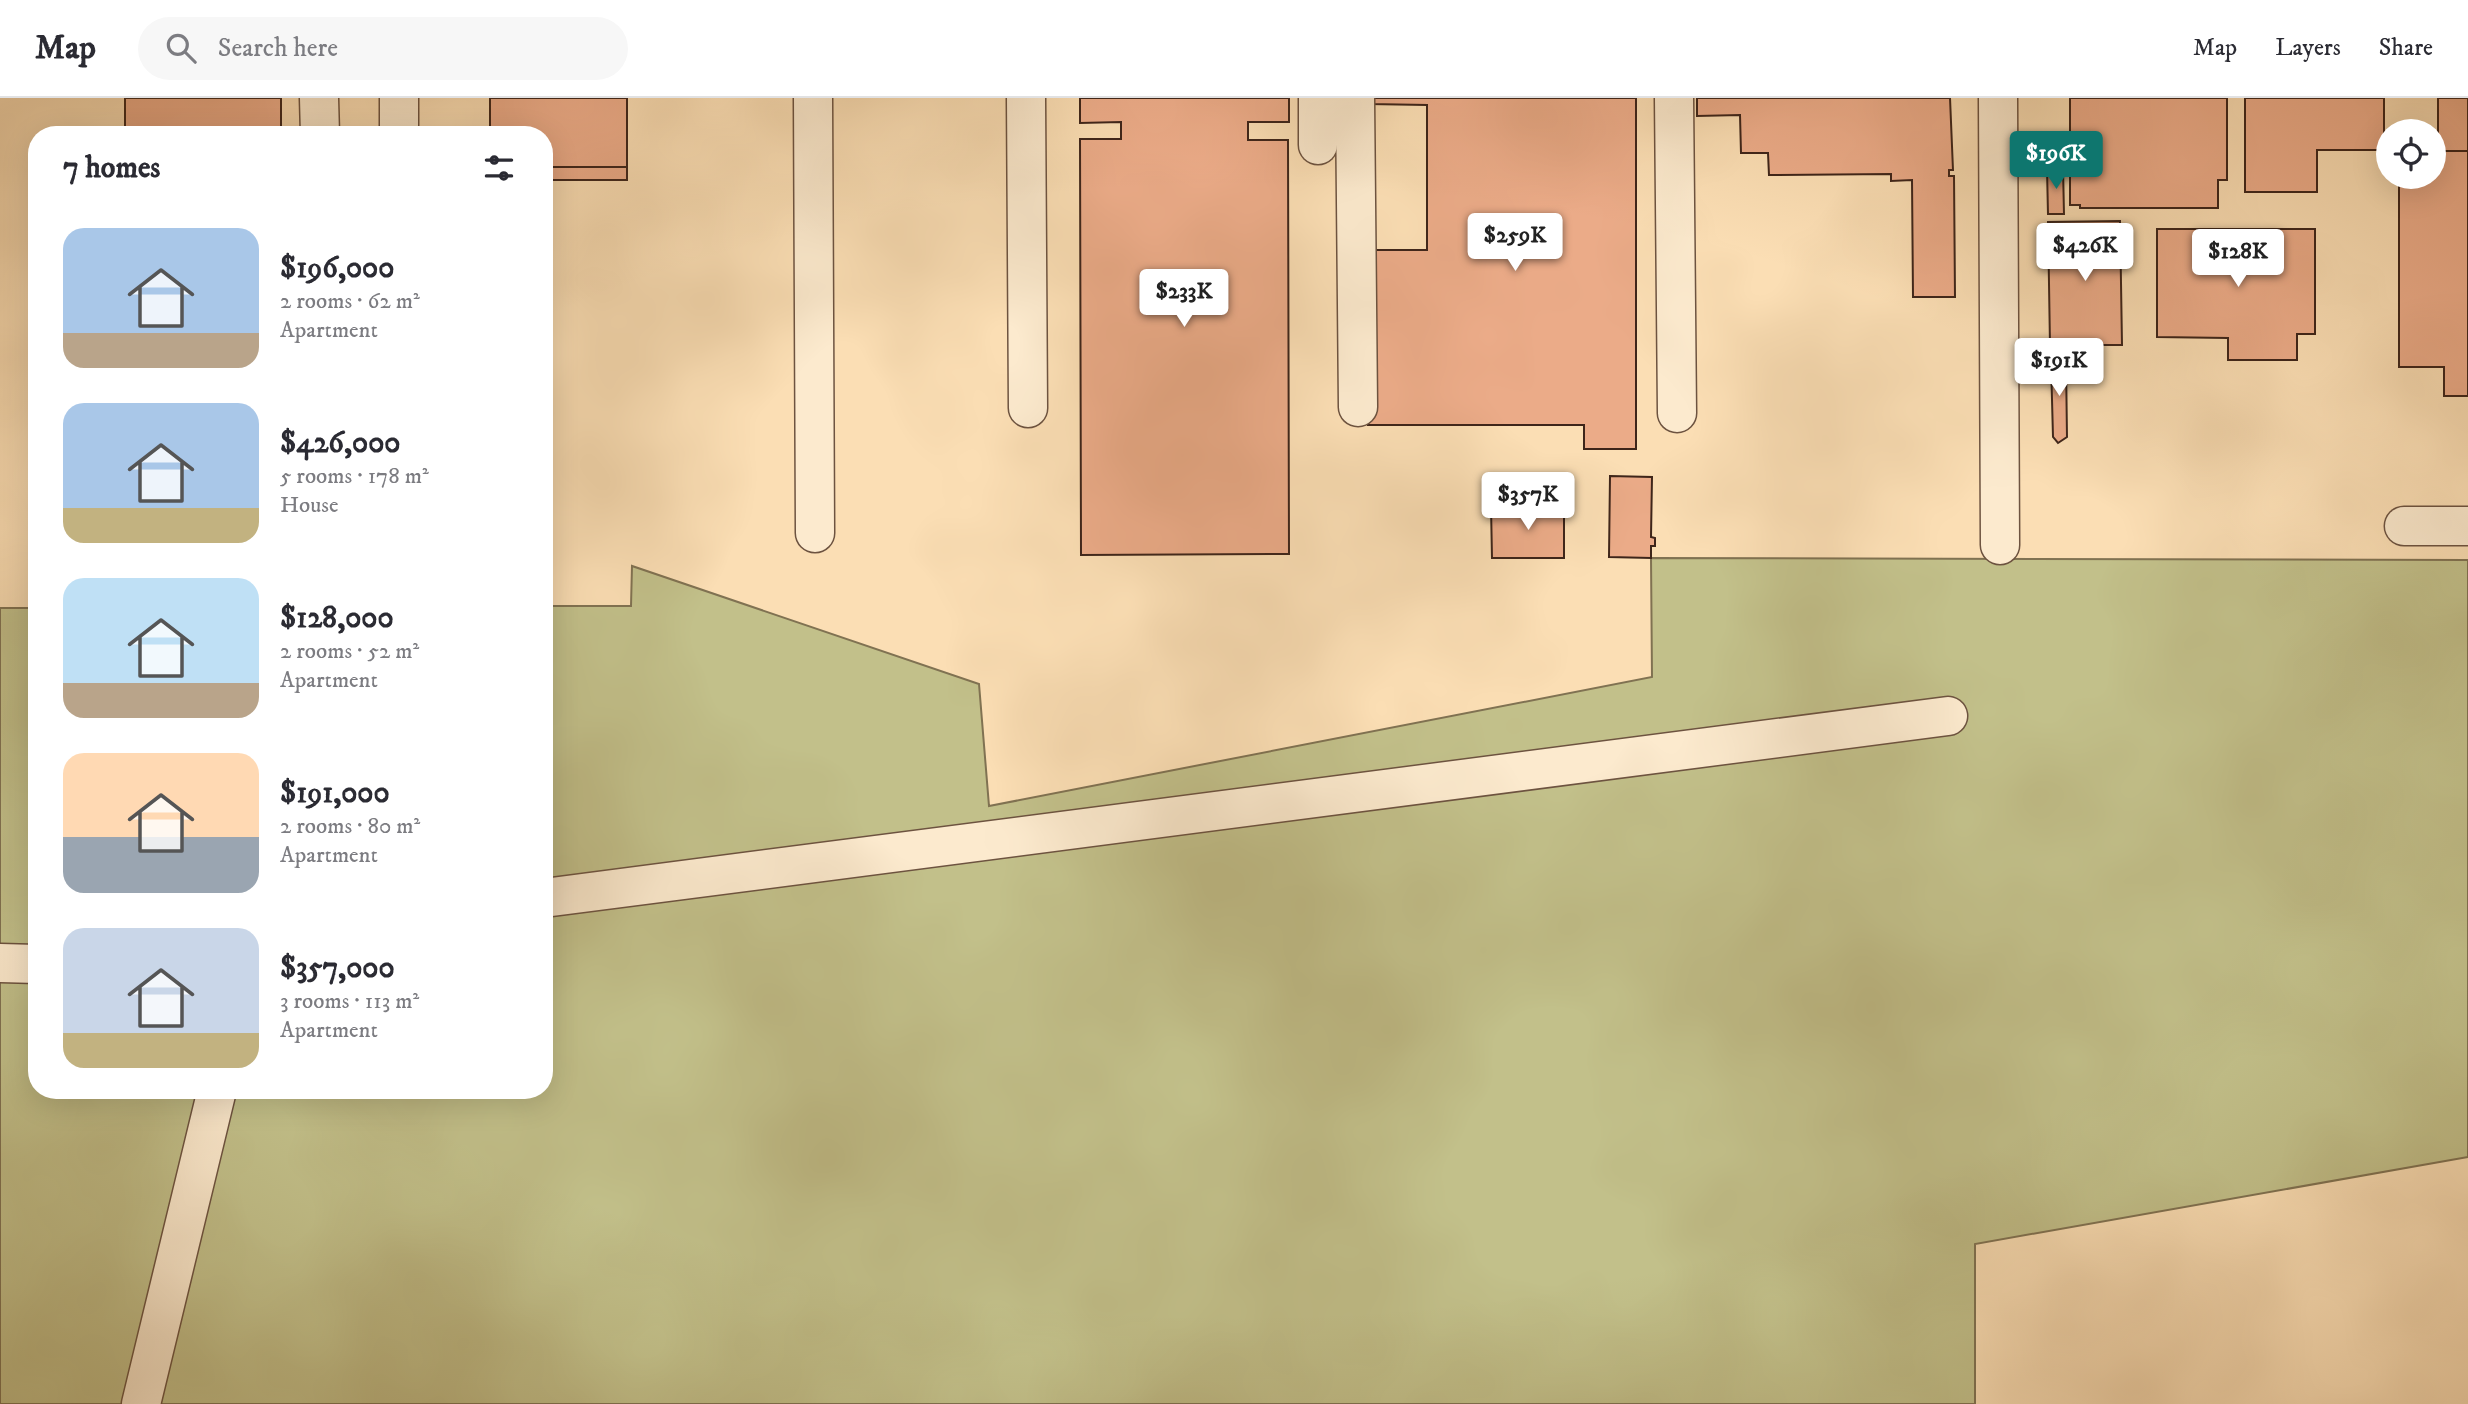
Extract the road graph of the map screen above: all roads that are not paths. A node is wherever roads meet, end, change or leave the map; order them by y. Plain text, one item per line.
1 (319, 98) edge
2 (399, 98) edge
3 (813, 98) edge
4 (1026, 98) edge
5 (1318, 98) edge
6 (1355, 98) edge
7 (1674, 98) edge
8 (1998, 98) edge
9 (320, 126) edge
10 (399, 126) edge
11 (1318, 145) dead end
12 (1358, 407) dead end
13 (1028, 408) dead end
14 (1676, 414) dead end
15 (2404, 526) dead end
16 (2468, 526) edge
17 (815, 533) dead end
18 (2000, 545) dead end
19 (1948, 716) dead end
20 (553, 897) edge
21 (0, 963) edge
22 (28, 964) edge
23 (215, 1099) edge
24 (141, 1404) edge

1 - 9 lane
2 - 10 lane
3 - 17 lane
4 - 13 lane
5 - 11 lane
6 - 12 lane
7 - 14 lane
8 - 18 lane
15 - 16 lane
19 - 20 lane
21 - 22 lane
23 - 24 lane

